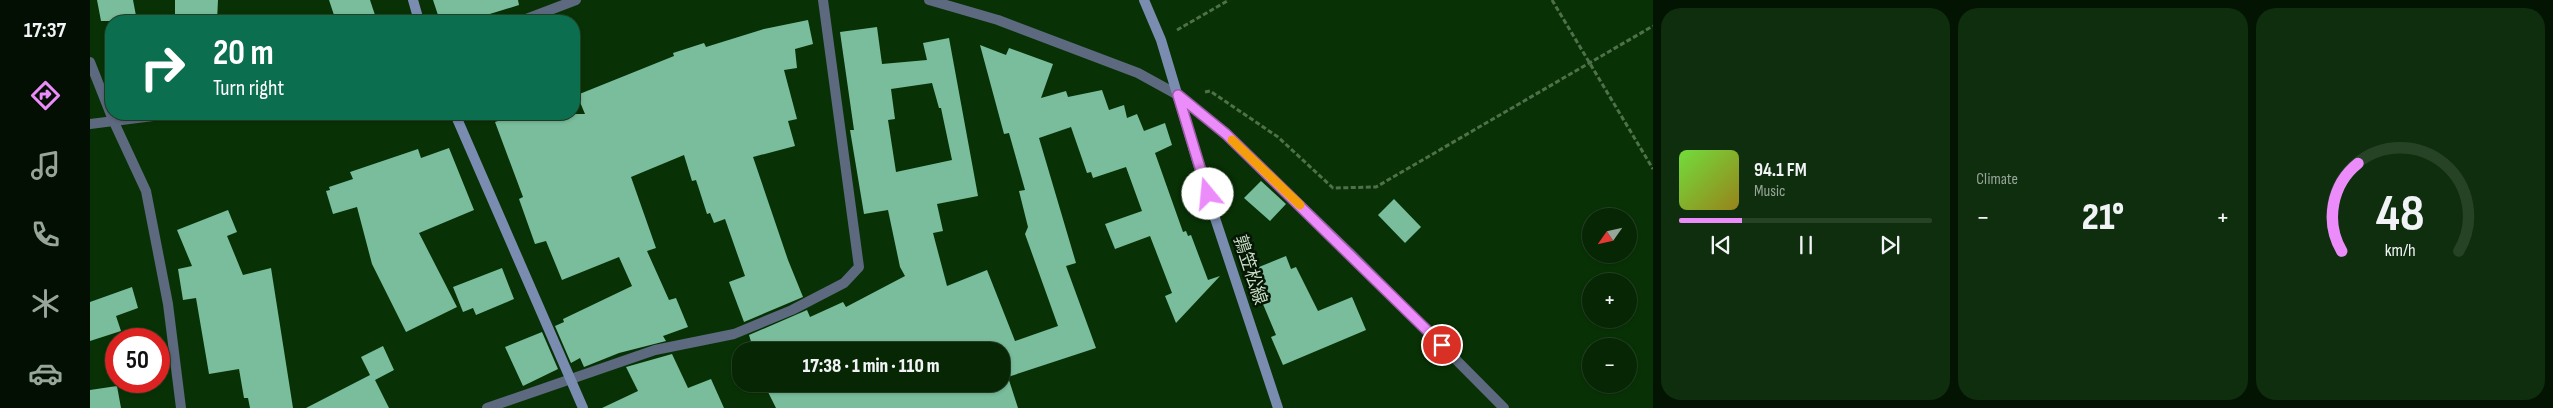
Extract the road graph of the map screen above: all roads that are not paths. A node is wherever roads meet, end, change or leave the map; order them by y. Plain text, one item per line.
1 (413, 0) edge
2 (576, 0) edge
3 (823, 0) edge
4 (930, 0) edge
5 (1144, 0) edge
6 (417, 15) edge
7 (536, 15) edge
8 (90, 62) edge
9 (1178, 95) junction
10 (105, 100) edge
11 (113, 120) joint
12 (458, 120) edge
13 (90, 124) edge
14 (571, 380) junction
15 (181, 408) edge
16 (487, 408) edge
17 (583, 408) edge
18 (1278, 408) edge
19 (1504, 408) edge

1 - 6 main road
2 - 7 street
3 - 14 street
4 - 9 street
5 - 9 main road, 鶉笠松線
8 - 10 street
9 - 18 main road, 鶉笠松線
9 - 19 street
11 - 13 street
11 - 15 street
12 - 14 main road
14 - 16 street
14 - 17 main road

